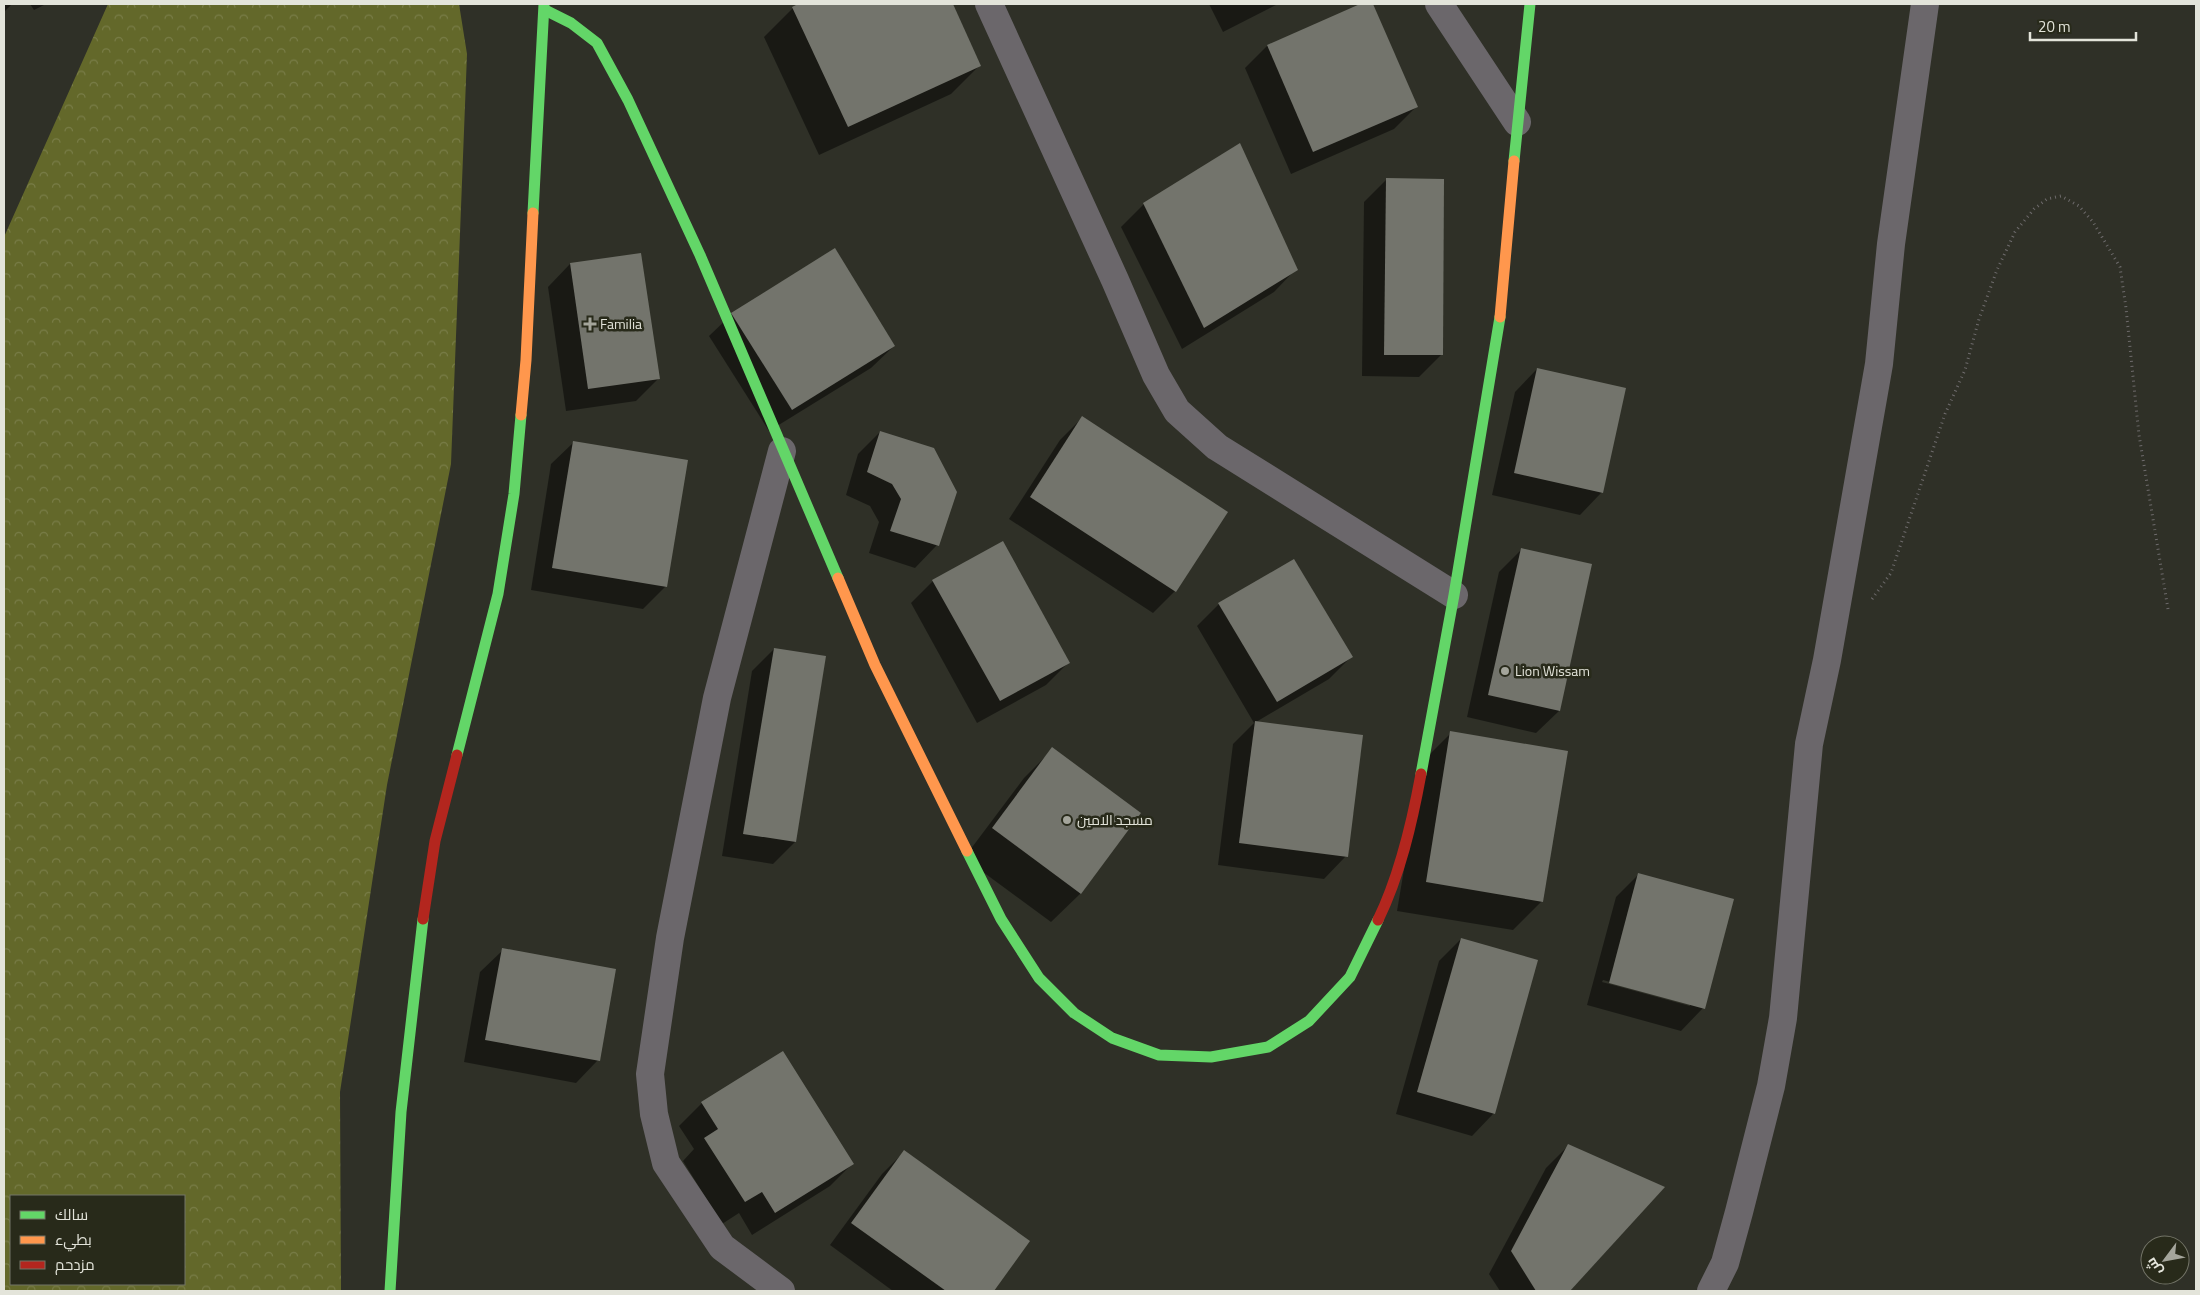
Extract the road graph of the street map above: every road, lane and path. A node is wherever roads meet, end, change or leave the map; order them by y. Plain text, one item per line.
1 (989, 4) edge
2 (1439, 4) edge
3 (1530, 4) edge
4 (1925, 4) edge
5 (545, 7) edge
6 (1517, 122) junction
7 (782, 451) junction
8 (1454, 595) junction
9 (1868, 604) dead end
10 (2168, 609) dead end
11 (390, 1291) edge
12 (781, 1291) edge
13 (1711, 1291) edge

1 - 8 street
2 - 6 street
3 - 6 street
4 - 13 street
5 - 7 street
5 - 11 street
6 - 8 street
7 - 8 street
7 - 12 street
9 - 10 path

